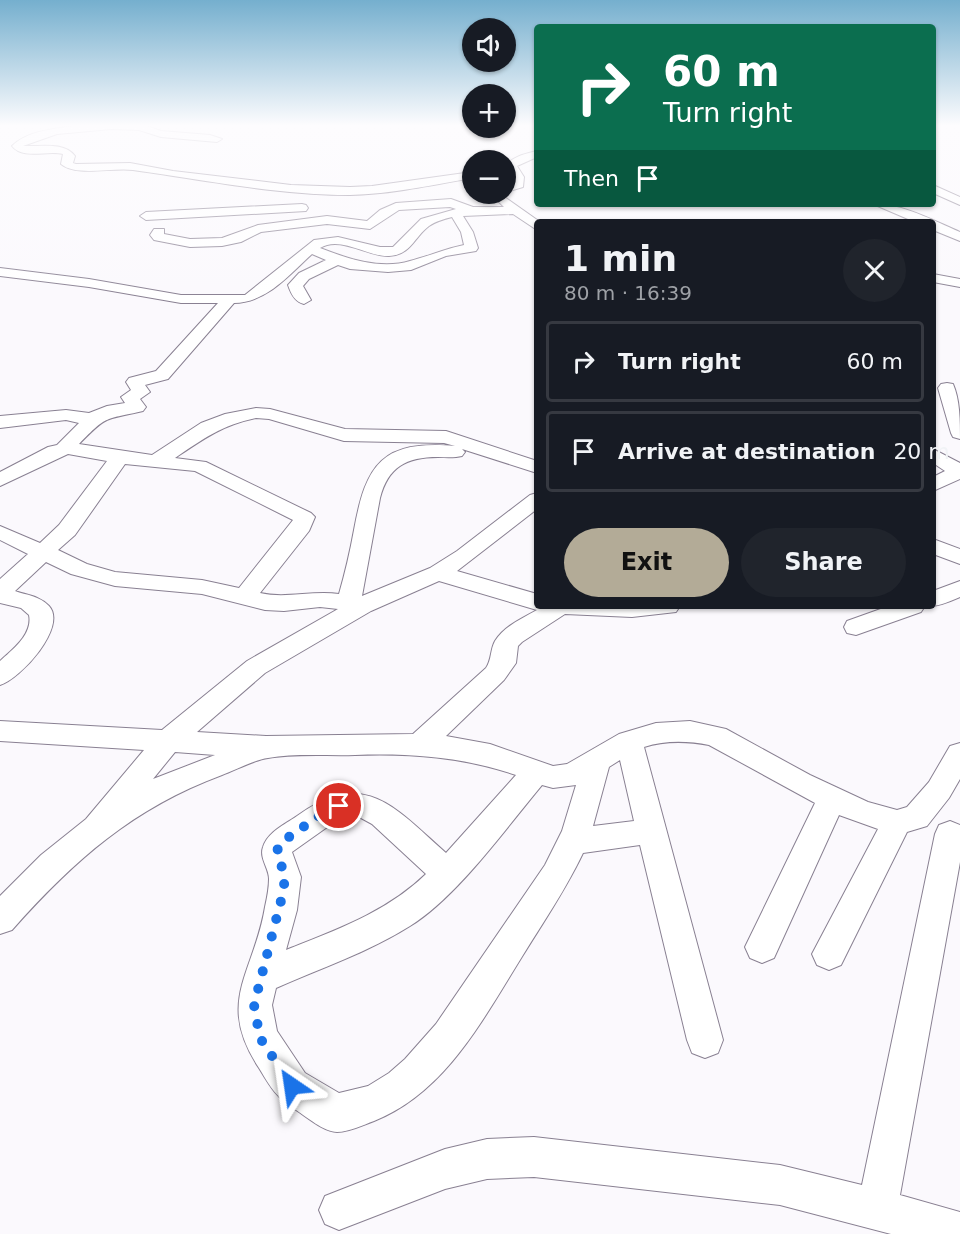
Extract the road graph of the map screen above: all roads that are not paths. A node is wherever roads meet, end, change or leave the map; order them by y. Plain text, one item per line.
1 (253, 184) edge
2 (415, 184) edge
3 (462, 185) edge
4 (936, 190) edge
5 (960, 201) edge
6 (334, 203) dead end
7 (509, 204) edge
8 (316, 206) dead end
9 (887, 207) edge
10 (516, 210) junction
11 (474, 212) junction
12 (455, 213) junction
13 (146, 216) dead end
14 (919, 219) edge
15 (951, 219) dead end
16 (534, 224) edge
17 (936, 224) edge
18 (936, 226) edge
19 (159, 232) dead end
20 (960, 237) edge
21 (310, 249) junction
22 (336, 261) junction
23 (0, 272) edge
24 (936, 279) edge
25 (960, 283) edge
26 (230, 299) junction
27 (304, 300) dead end
28 (942, 386) edge
29 (91, 419) junction
30 (0, 422) edge
31 (960, 433) edge
32 (64, 449) junction
33 (120, 458) junction
34 (505, 458) junction
35 (936, 460) edge
36 (155, 462) junction
37 (534, 466) edge
38 (947, 479) edge
39 (0, 480) edge
40 (534, 501) edge
41 (0, 532) edge
42 (936, 547) edge
43 (43, 552) junction
44 (960, 557) edge
45 (438, 573) junction
46 (960, 589) edge
47 (246, 597) junction
48 (936, 598) edge
49 (534, 601) edge
50 (356, 604) junction
51 (556, 609) edge
52 (905, 609) edge
53 (856, 627) dead end
54 (0, 676) edge
55 (0, 731) edge
56 (629, 741) junction
57 (167, 742) junction
58 (420, 744) junction
59 (266, 747) junction
60 (960, 754) edge
61 (596, 762) junction
62 (537, 771) junction
63 (832, 798) junction
64 (907, 819) junction
65 (98, 825) junction
66 (651, 831) junction
67 (955, 837) edge
68 (572, 842) junction
69 (447, 873) junction
70 (0, 919) edge
71 (762, 947) dead end
72 (829, 954) dead end
73 (260, 978) junction
74 (705, 1040) dead end
75 (877, 1209) junction
76 (339, 1210) dead end
77 (960, 1233) edge

1 - 2 street
3 - 6 street
4 - 5 street
7 - 10 street
8 - 13 street
9 - 14 street
10 - 11 street
10 - 16 street
11 - 12 street
11 - 19 street
12 - 21 street
12 - 22 street
15 - 17 street
18 - 20 street
21 - 22 street
21 - 26 street
22 - 27 street
23 - 26 street
24 - 25 street
26 - 29 street
28 - 31 street
29 - 30 street
29 - 32 street
32 - 33 street
32 - 39 street
33 - 36 street
33 - 43 street
34 - 36 street
34 - 37 street
34 - 50 street
35 - 38 street
36 - 47 street
40 - 45 street
41 - 43 street
42 - 44 street
43 - 47 street
43 - 54 street
45 - 49 street
45 - 50 street
46 - 48 street
47 - 50 street
50 - 57 street
51 - 58 street
52 - 53 street
55 - 57 street
56 - 61 street
56 - 63 street
56 - 66 street
57 - 59 street
57 - 65 street
58 - 59 street
58 - 62 street
59 - 65 street
60 - 64 street
61 - 62 street
61 - 68 street
62 - 69 street
63 - 64 street
63 - 71 street
64 - 67 street
64 - 72 street
65 - 70 street
66 - 68 street
66 - 74 street
67 - 75 street
68 - 73 street
69 - 73 street
69 - 73 street
75 - 76 street
75 - 77 street

